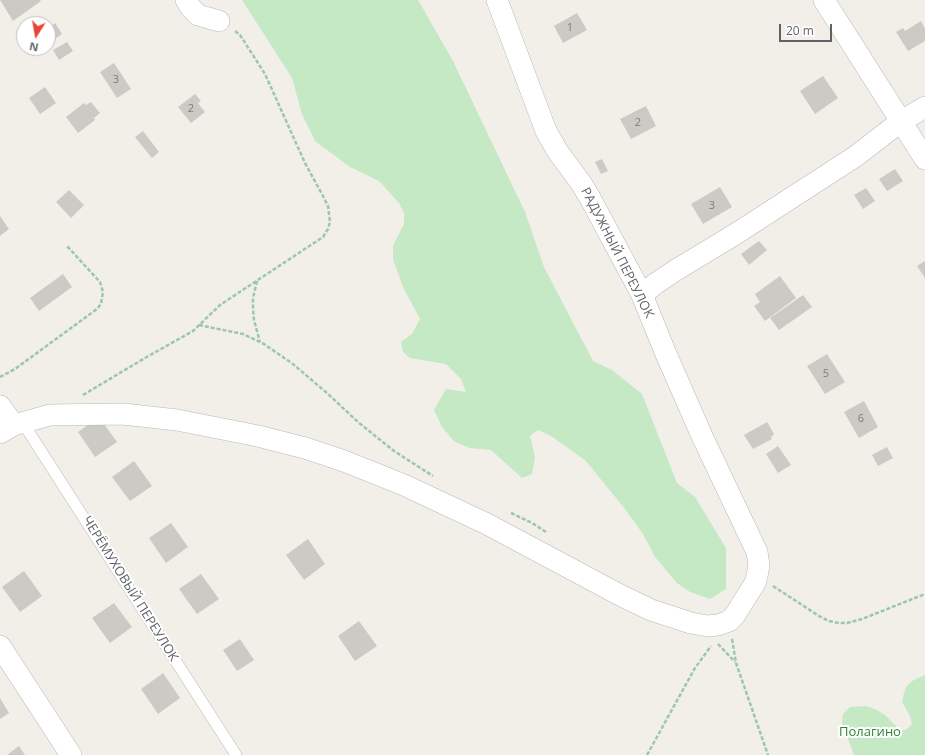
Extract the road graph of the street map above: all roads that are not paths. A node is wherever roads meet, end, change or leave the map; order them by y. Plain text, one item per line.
1 (186, 0) edge
2 (497, 0) edge
3 (824, 0) edge
4 (219, 21) road end
5 (925, 107) edge
6 (900, 122) junction
7 (925, 159) edge
8 (642, 295) junction
9 (0, 406) edge
10 (12, 427) edge
11 (0, 646) edge
12 (71, 755) edge
13 (236, 755) edge

1 - 4 street
2 - 8 street, РАДУЖНЫЙ ПЕРЕУЛОК
3 - 6 street
5 - 6 street
6 - 7 street
6 - 8 street
8 - 10 street, РАДУЖНЫЙ ПЕРЕУЛОК
9 - 10 street
10 - 13 lane, ЧЕРЁМУХОВЫЙ ПЕРЕУЛОК
11 - 12 street

